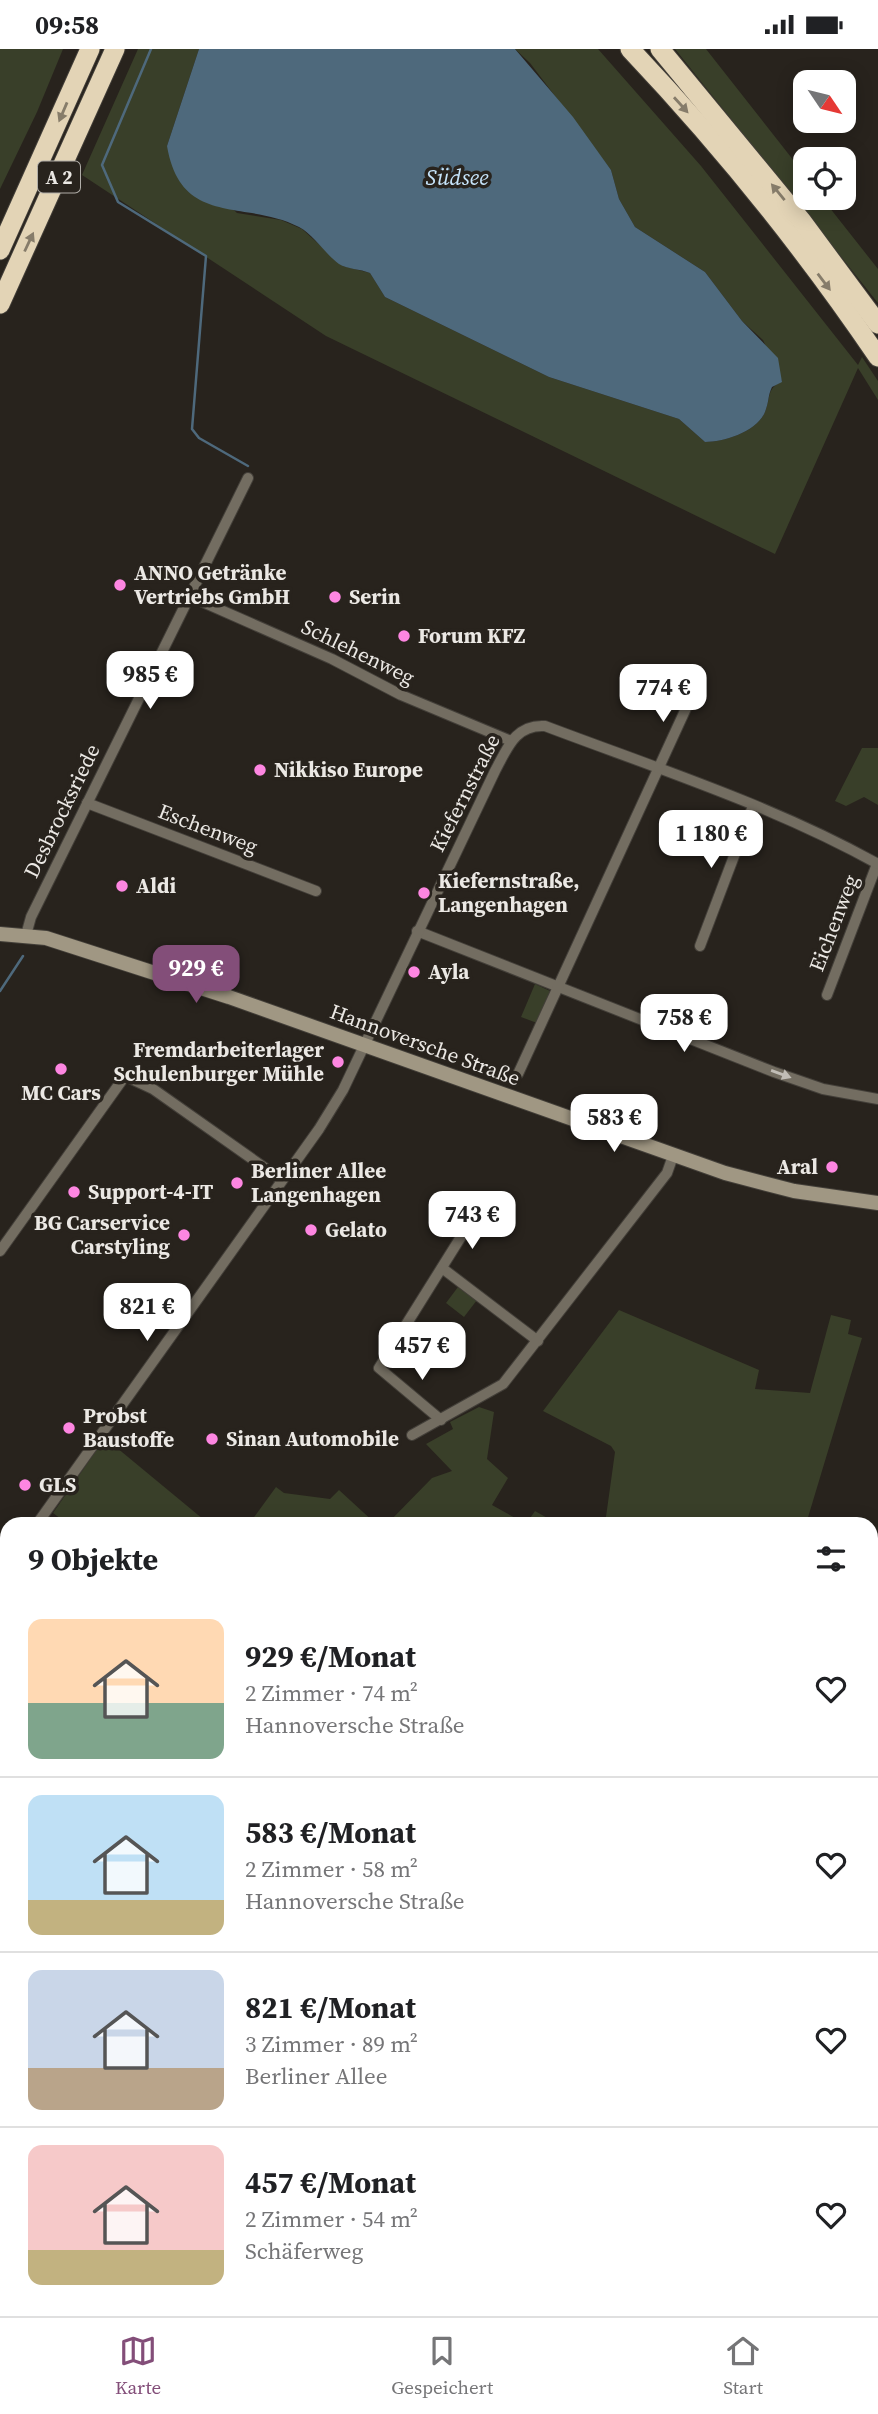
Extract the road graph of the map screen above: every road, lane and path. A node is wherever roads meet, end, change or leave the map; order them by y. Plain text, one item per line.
1 (90, 49) edge
2 (115, 49) edge
3 (630, 49) edge
4 (660, 49) edge
5 (0, 250) edge
6 (0, 304) edge
7 (878, 324) edge
8 (878, 357) edge
9 (248, 478) dead end
10 (189, 596) junction
11 (694, 691) dead end
12 (511, 741) junction
13 (659, 769) junction
14 (88, 803) junction
15 (753, 806) junction
16 (878, 864) edge
17 (316, 891) dead end
18 (418, 931) junction
19 (0, 934) edge
20 (26, 935) junction
21 (699, 946) dead end
22 (558, 987) junction
23 (827, 995) dead end
24 (363, 1045) junction
25 (518, 1074) dead end
26 (878, 1099) edge
27 (673, 1156) junction
28 (282, 1180) junction
29 (878, 1203) edge
30 (474, 1216) dead end
31 (0, 1251) edge
32 (442, 1268) junction
33 (538, 1341) junction
34 (441, 1420) junction
35 (412, 1436) dead end
36 (42, 1517) edge

1 -> 5 highway, A 2
6 -> 2 highway, A 2
3 -> 8 highway
7 -> 4 highway
9 - 10 street, Desbrocksriede
10 - 12 street, Schlehenweg
10 - 14 street, Desbrocksriede
11 - 13 street
12 - 13 street, Kiefernstraße
12 - 18 street, Kiefernstraße
13 - 15 street, Kiefernstraße
13 - 22 street
14 - 17 street, Eschenweg
14 - 20 street, Desbrocksriede
15 - 16 street, Kiefernstraße
15 - 21 street
16 - 23 street, Eichenweg
18 - 22 street
18 - 24 street, Kiefernstraße
19 - 20 main road, Hannoversche Straße
20 - 24 main road, Hannoversche Straße
22 - 25 street
22 -> 26 street
24 - 27 main road, Hannoversche Straße
24 - 28 street, Kiefernstraße
27 - 29 main road, Hannoversche Straße
27 - 33 street
28 - 31 street
28 - 36 street, Kiefernstraße
30 - 32 street
32 - 33 street
32 - 34 street
33 - 34 street
34 - 35 street

